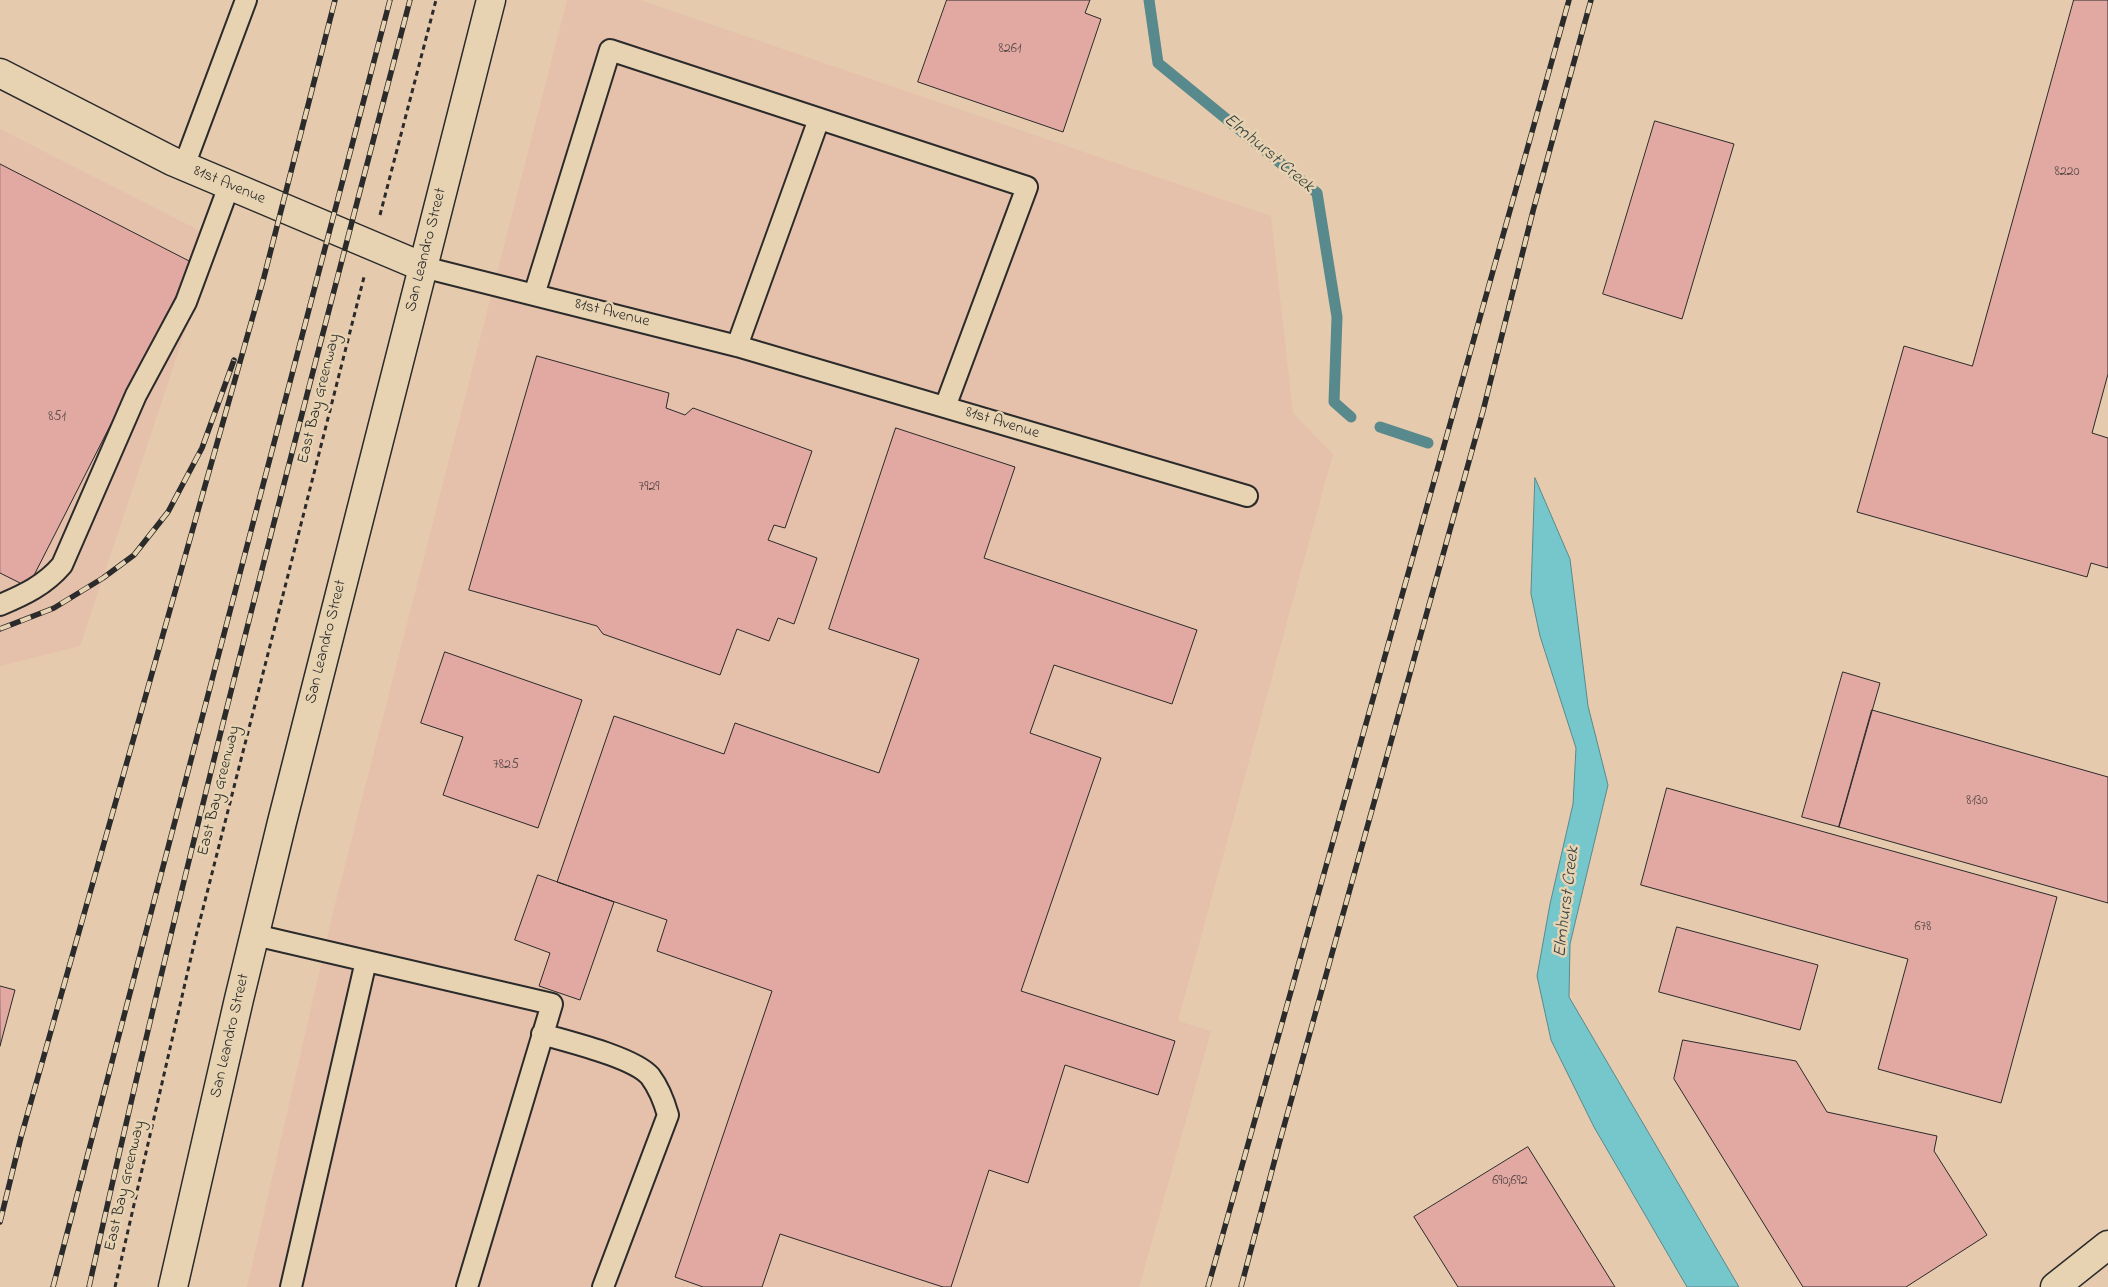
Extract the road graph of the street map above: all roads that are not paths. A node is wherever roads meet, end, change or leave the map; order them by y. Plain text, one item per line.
1 (246, 0) edge
2 (492, 0) edge
3 (0, 73) edge
4 (819, 119) junction
5 (184, 166) junction
6 (229, 186) junction
7 (422, 267) junction
8 (534, 295) junction
9 (737, 346) junction
10 (945, 406) junction
11 (1247, 496) dead end
12 (0, 605) edge
13 (254, 935) junction
14 (366, 961) junction
15 (542, 1034) junction
16 (2108, 1244) edge
17 (173, 1287) edge
18 (292, 1287) edge
19 (467, 1287) edge
20 (603, 1287) edge
21 (2055, 1287) edge

1 - 5 lane
2 - 7 main road, San Leandro Street
3 - 5 main road, 81st Avenue
4 - 8 lane
4 - 9 lane
4 - 10 lane
5 - 6 main road, 81st Avenue
6 - 7 main road, 81st Avenue
6 - 12 lane
7 - 8 lane, 81st Avenue
7 - 13 main road, San Leandro Street
8 - 9 lane, 81st Avenue
9 - 10 lane, 81st Avenue
10 - 11 lane, 81st Avenue
13 - 14 lane
13 - 17 main road, San Leandro Street
14 - 15 lane
14 - 18 lane
15 - 19 lane
15 - 20 lane
16 - 21 main road

